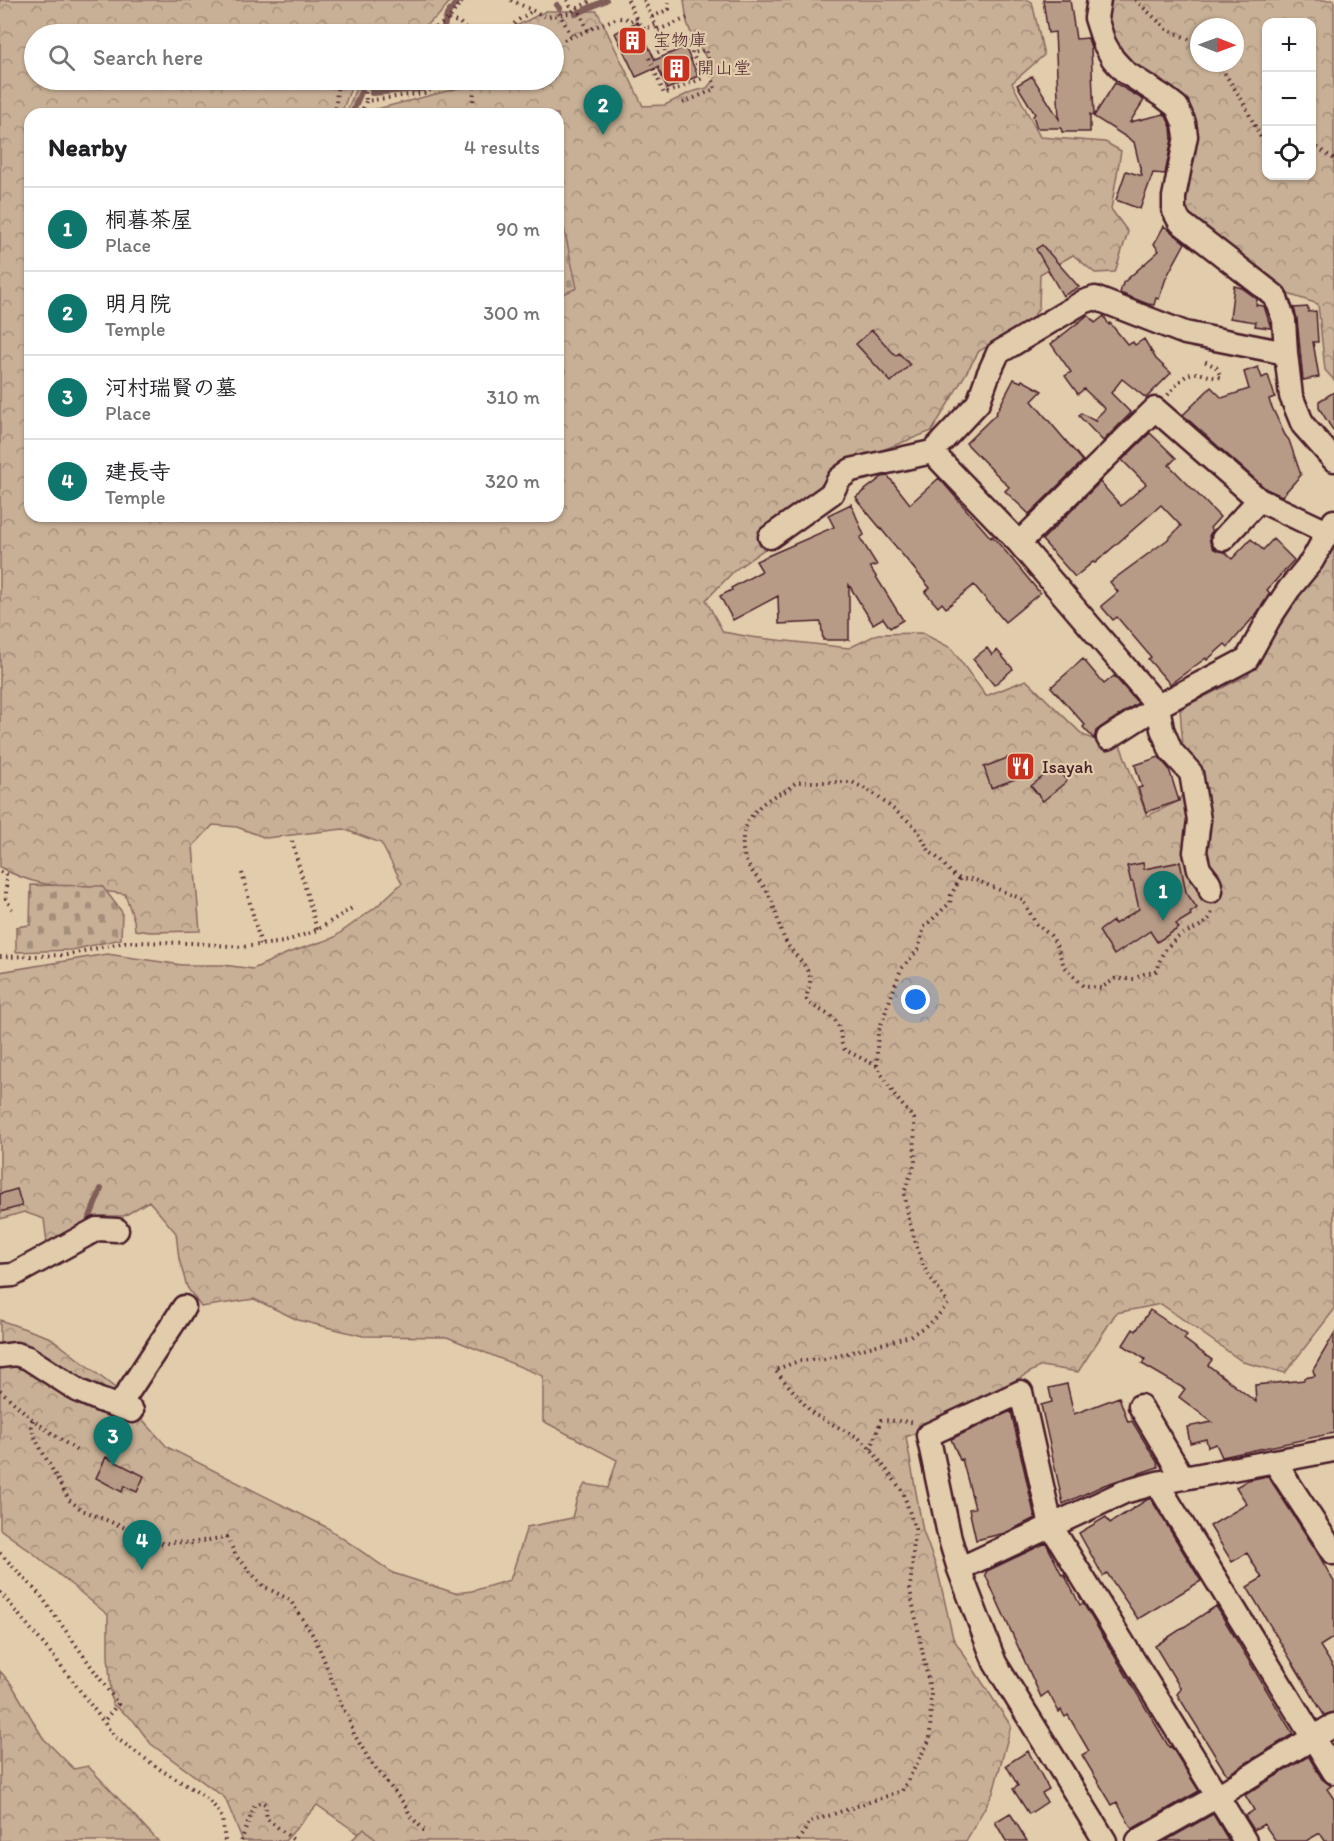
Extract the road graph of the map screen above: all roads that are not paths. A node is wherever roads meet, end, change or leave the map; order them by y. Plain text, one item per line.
1 (1099, 0) edge
2 (1286, 353) junction
3 (932, 452) junction
4 (1334, 460) edge
5 (1259, 500) junction
6 (1330, 527) edge
7 (770, 537) dead end
8 (1223, 539) dead end
9 (1019, 543) junction
10 (1158, 706) junction
11 (1108, 738) dead end
12 (1211, 891) road end
13 (117, 1230) dead end
14 (0, 1276) edge
15 (184, 1307) dead end
16 (0, 1356) edge
17 (1140, 1406) dead end
18 (1334, 1450) edge
19 (1274, 1461) junction
20 (1183, 1478) junction
21 (1157, 1483) junction
22 (1051, 1526) junction
23 (1334, 1553) edge
24 (959, 1569) junction
25 (1334, 1725) edge
26 (1312, 1738) junction
27 (1334, 1772) edge
28 (1216, 1797) junction
29 (1105, 1841) edge
30 (1138, 1841) edge
31 (1245, 1841) edge

1 - 2 street
2 - 3 street
2 - 4 street
3 - 7 street
3 - 9 street
5 - 6 street
5 - 8 street
5 - 9 street
6 - 10 street
9 - 10 street
10 - 11 street
10 - 12 street
13 - 14 street
15 - 16 street
17 - 20 street
18 - 19 street
19 - 20 street
19 - 23 street
20 - 21 street
21 - 22 street
21 - 26 street
22 - 24 street
22 - 24 street
22 - 28 street
24 - 29 street
25 - 26 street
26 - 27 street
26 - 28 street
28 - 30 street
28 - 31 street

